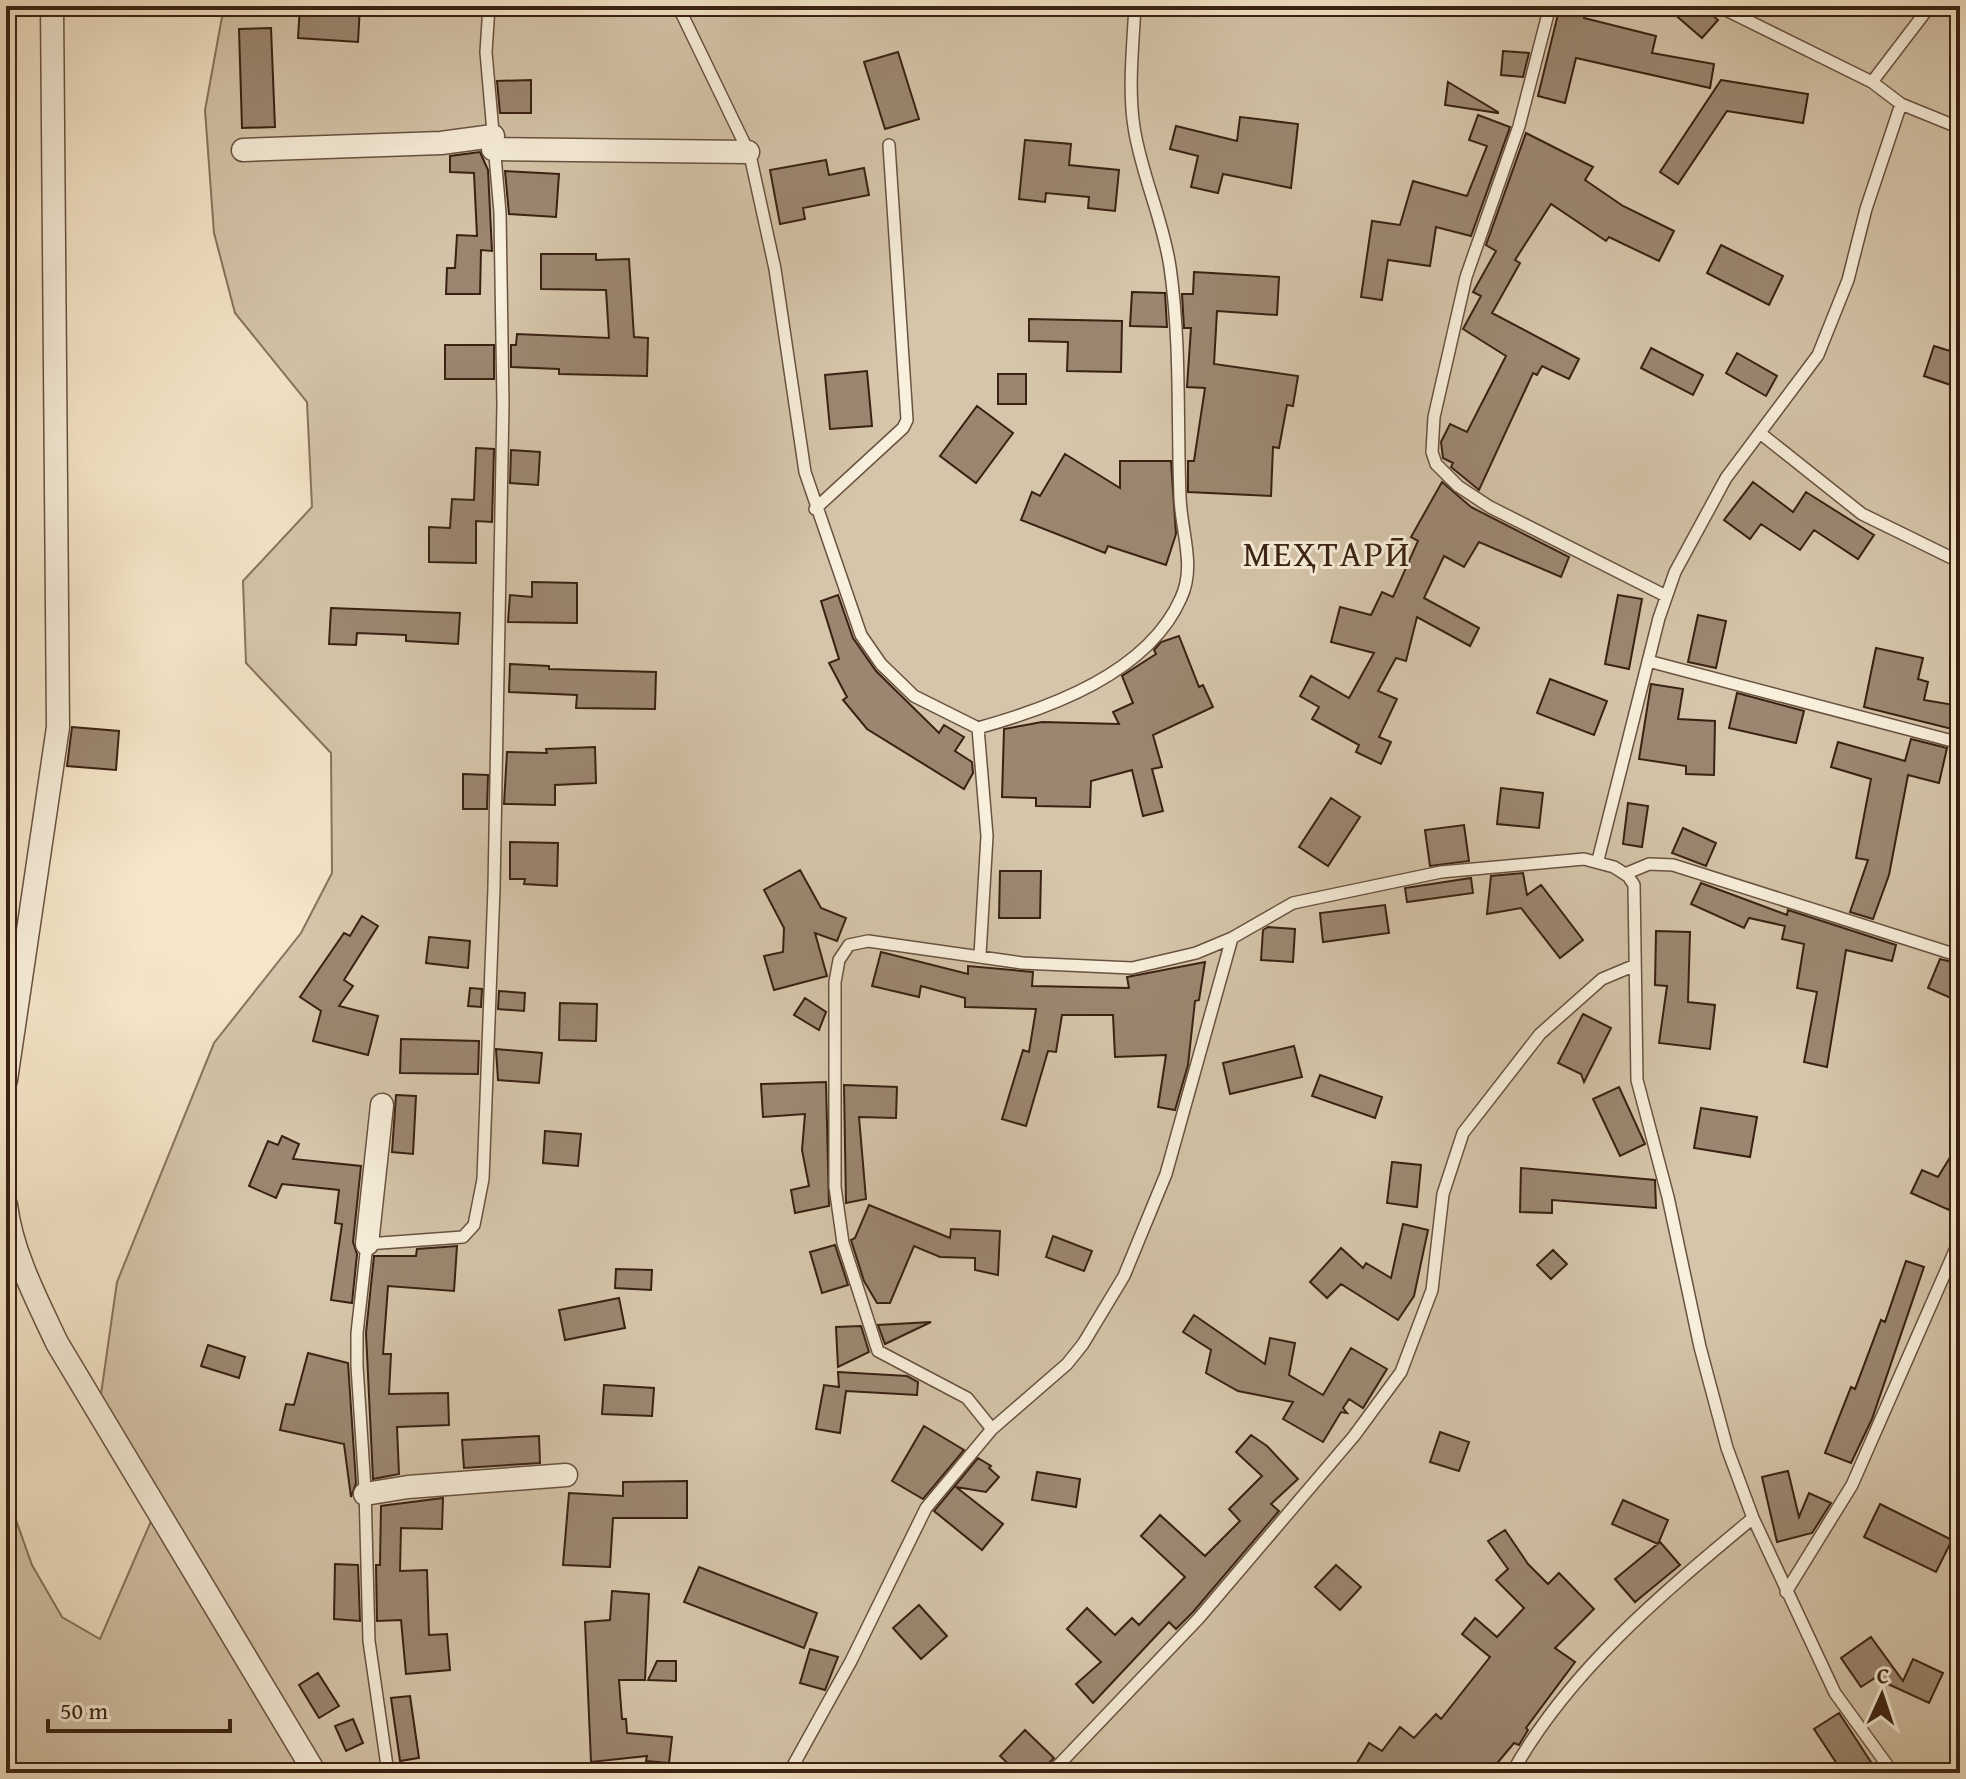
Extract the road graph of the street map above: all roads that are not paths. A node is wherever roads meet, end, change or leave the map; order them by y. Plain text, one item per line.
1 (52, 6) edge
2 (489, 6) edge
3 (678, 6) edge
4 (1135, 6) edge
5 (1550, 6) edge
6 (1718, 6) edge
7 (1930, 6) edge
8 (1872, 82) junction
9 (1901, 104) junction
10 (1960, 128) edge
11 (493, 142) junction
12 (889, 145) dead end
13 (243, 150) dead end
14 (748, 152) junction
15 (1760, 433) junction
16 (815, 509) junction
17 (1960, 562) edge
18 (1666, 596) junction
19 (1648, 661) junction
20 (978, 728) junction
21 (1960, 743) edge
22 (1598, 860) junction
23 (1625, 874) junction
24 (1232, 938) junction
25 (980, 955) junction
26 (1960, 956) edge
27 (1633, 966) junction
28 (6, 1080) edge
29 (382, 1105) dead end
30 (6, 1205) edge
31 (1960, 1239) edge
32 (367, 1244) junction
33 (992, 1429) junction
34 (566, 1475) dead end
35 (365, 1494) junction
36 (1753, 1518) junction
37 (1786, 1592) junction
38 (315, 1773) edge
39 (388, 1773) edge
40 (789, 1773) edge
41 (1051, 1773) edge
42 (1512, 1773) edge
43 (1893, 1773) edge

1 - 28 street
2 - 11 lane
3 - 14 lane
4 - 20 lane
5 - 18 lane
6 - 8 lane
7 - 8 lane
8 - 9 lane
9 - 10 lane
9 - 15 lane
11 - 13 street
11 - 14 street
11 - 32 lane
12 - 16 lane
14 - 16 lane
15 - 17 lane
15 - 18 lane
16 - 20 lane
18 - 19 lane
19 - 21 lane
19 - 22 lane
20 - 25 lane
22 - 23 lane
22 - 24 lane
23 - 26 lane
23 - 27 lane
24 - 25 lane
24 - 33 lane
25 - 33 lane
27 - 36 lane
27 - 41 lane
29 - 32 street
30 - 38 street
31 - 37 lane
32 - 35 lane
33 - 40 lane
34 - 35 street
35 - 39 lane
36 - 37 lane
36 - 42 lane
37 - 43 lane

